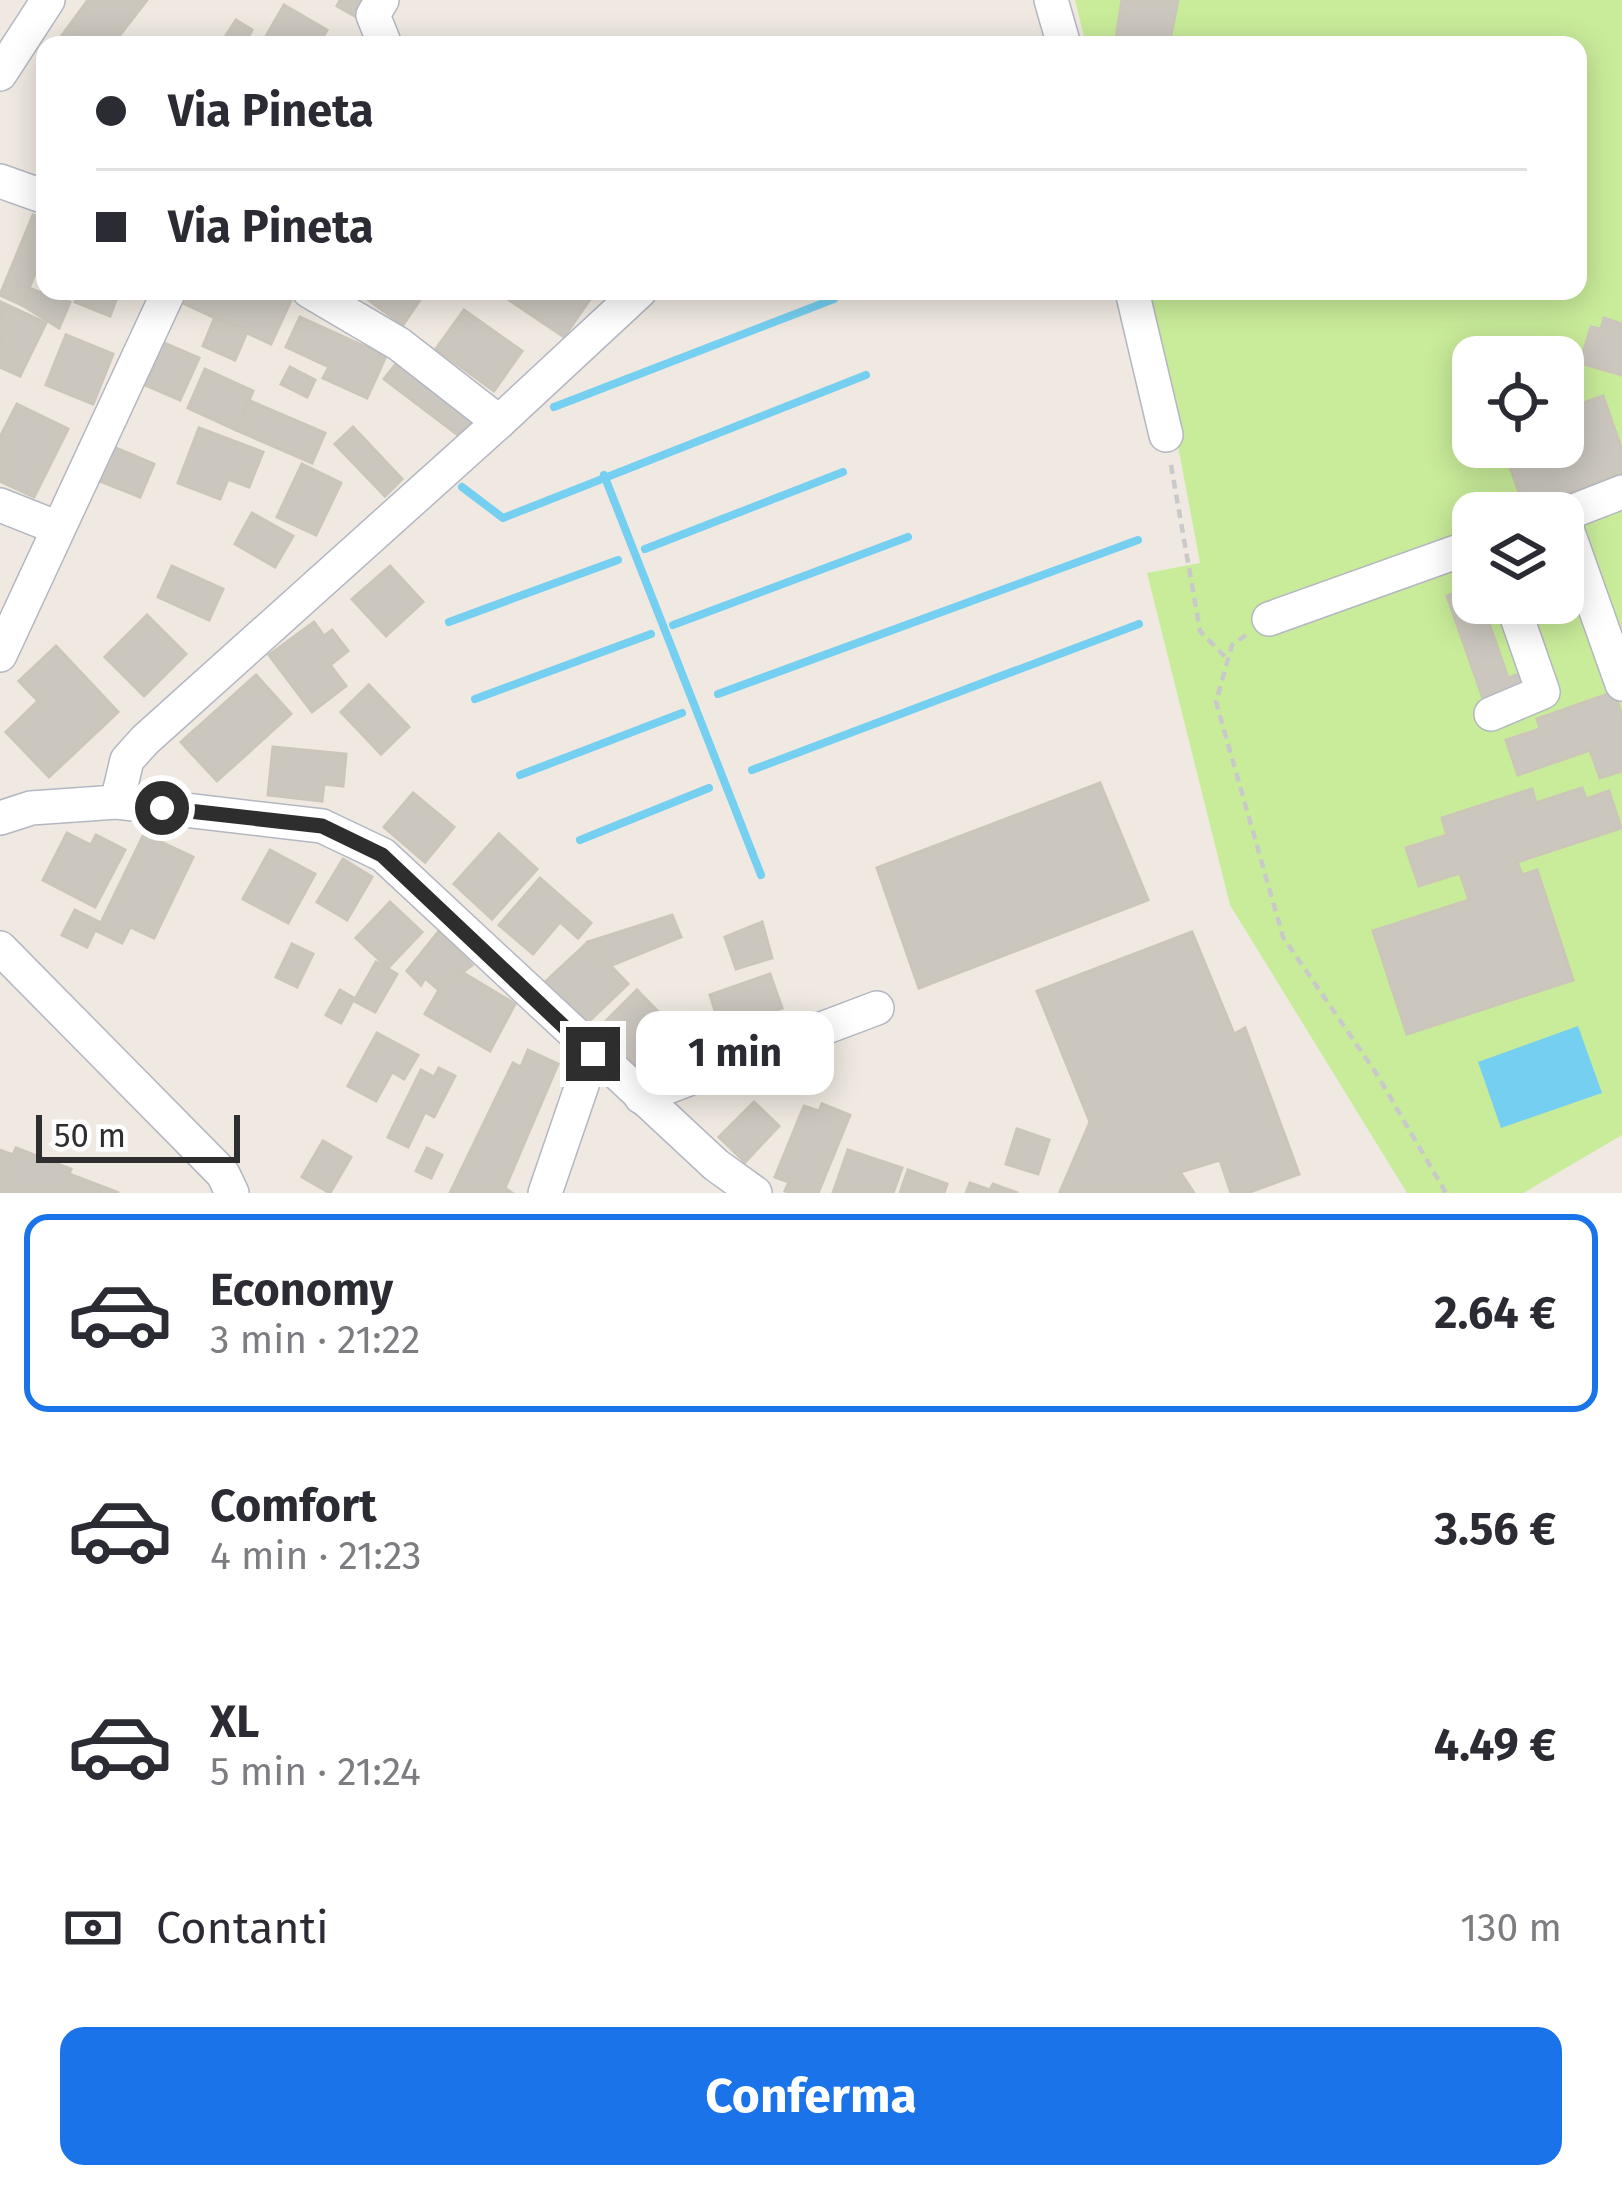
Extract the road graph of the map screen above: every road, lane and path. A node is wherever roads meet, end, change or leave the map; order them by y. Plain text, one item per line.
1 (48, 0) edge
2 (382, 0) edge
3 (1051, 0) edge
4 (381, 36) edge
5 (1061, 36) edge
6 (0, 74) edge
7 (0, 181) edge
8 (36, 194) edge
9 (165, 300) edge
10 (324, 300) edge
11 (630, 300) edge
12 (1134, 300) edge
13 (499, 422) junction
14 (1166, 435) joint
15 (1622, 492) edge
16 (0, 505) edge
17 (1584, 508) edge
18 (58, 527) junction
19 (1452, 554) edge
20 (1584, 576) edge
21 (1269, 619) joint
22 (1519, 624) edge
23 (0, 655) edge
24 (1228, 660) junction
25 (1622, 684) edge
26 (1491, 714) dead end
27 (117, 802) junction
28 (0, 818) edge
29 (0, 948) edge
30 (877, 1008) dead end
31 (593, 1054) junction
32 (641, 1097) junction
33 (232, 1193) edge
34 (545, 1193) edge
35 (754, 1193) edge
36 (1446, 1193) edge

1 - 6 street
2 - 4 street
3 - 5 street
7 - 8 street
9 - 18 street
10 - 13 street
11 - 13 street
12 - 14 street
13 - 27 street
14 - 24 path
15 - 17 street
16 - 18 street
18 - 23 street
19 - 21 street
20 - 25 street
21 - 24 path
22 - 26 street
24 - 36 path
27 - 28 street
27 - 31 street
29 - 33 street
30 - 32 street
31 - 32 street
31 - 34 street
32 - 35 street

